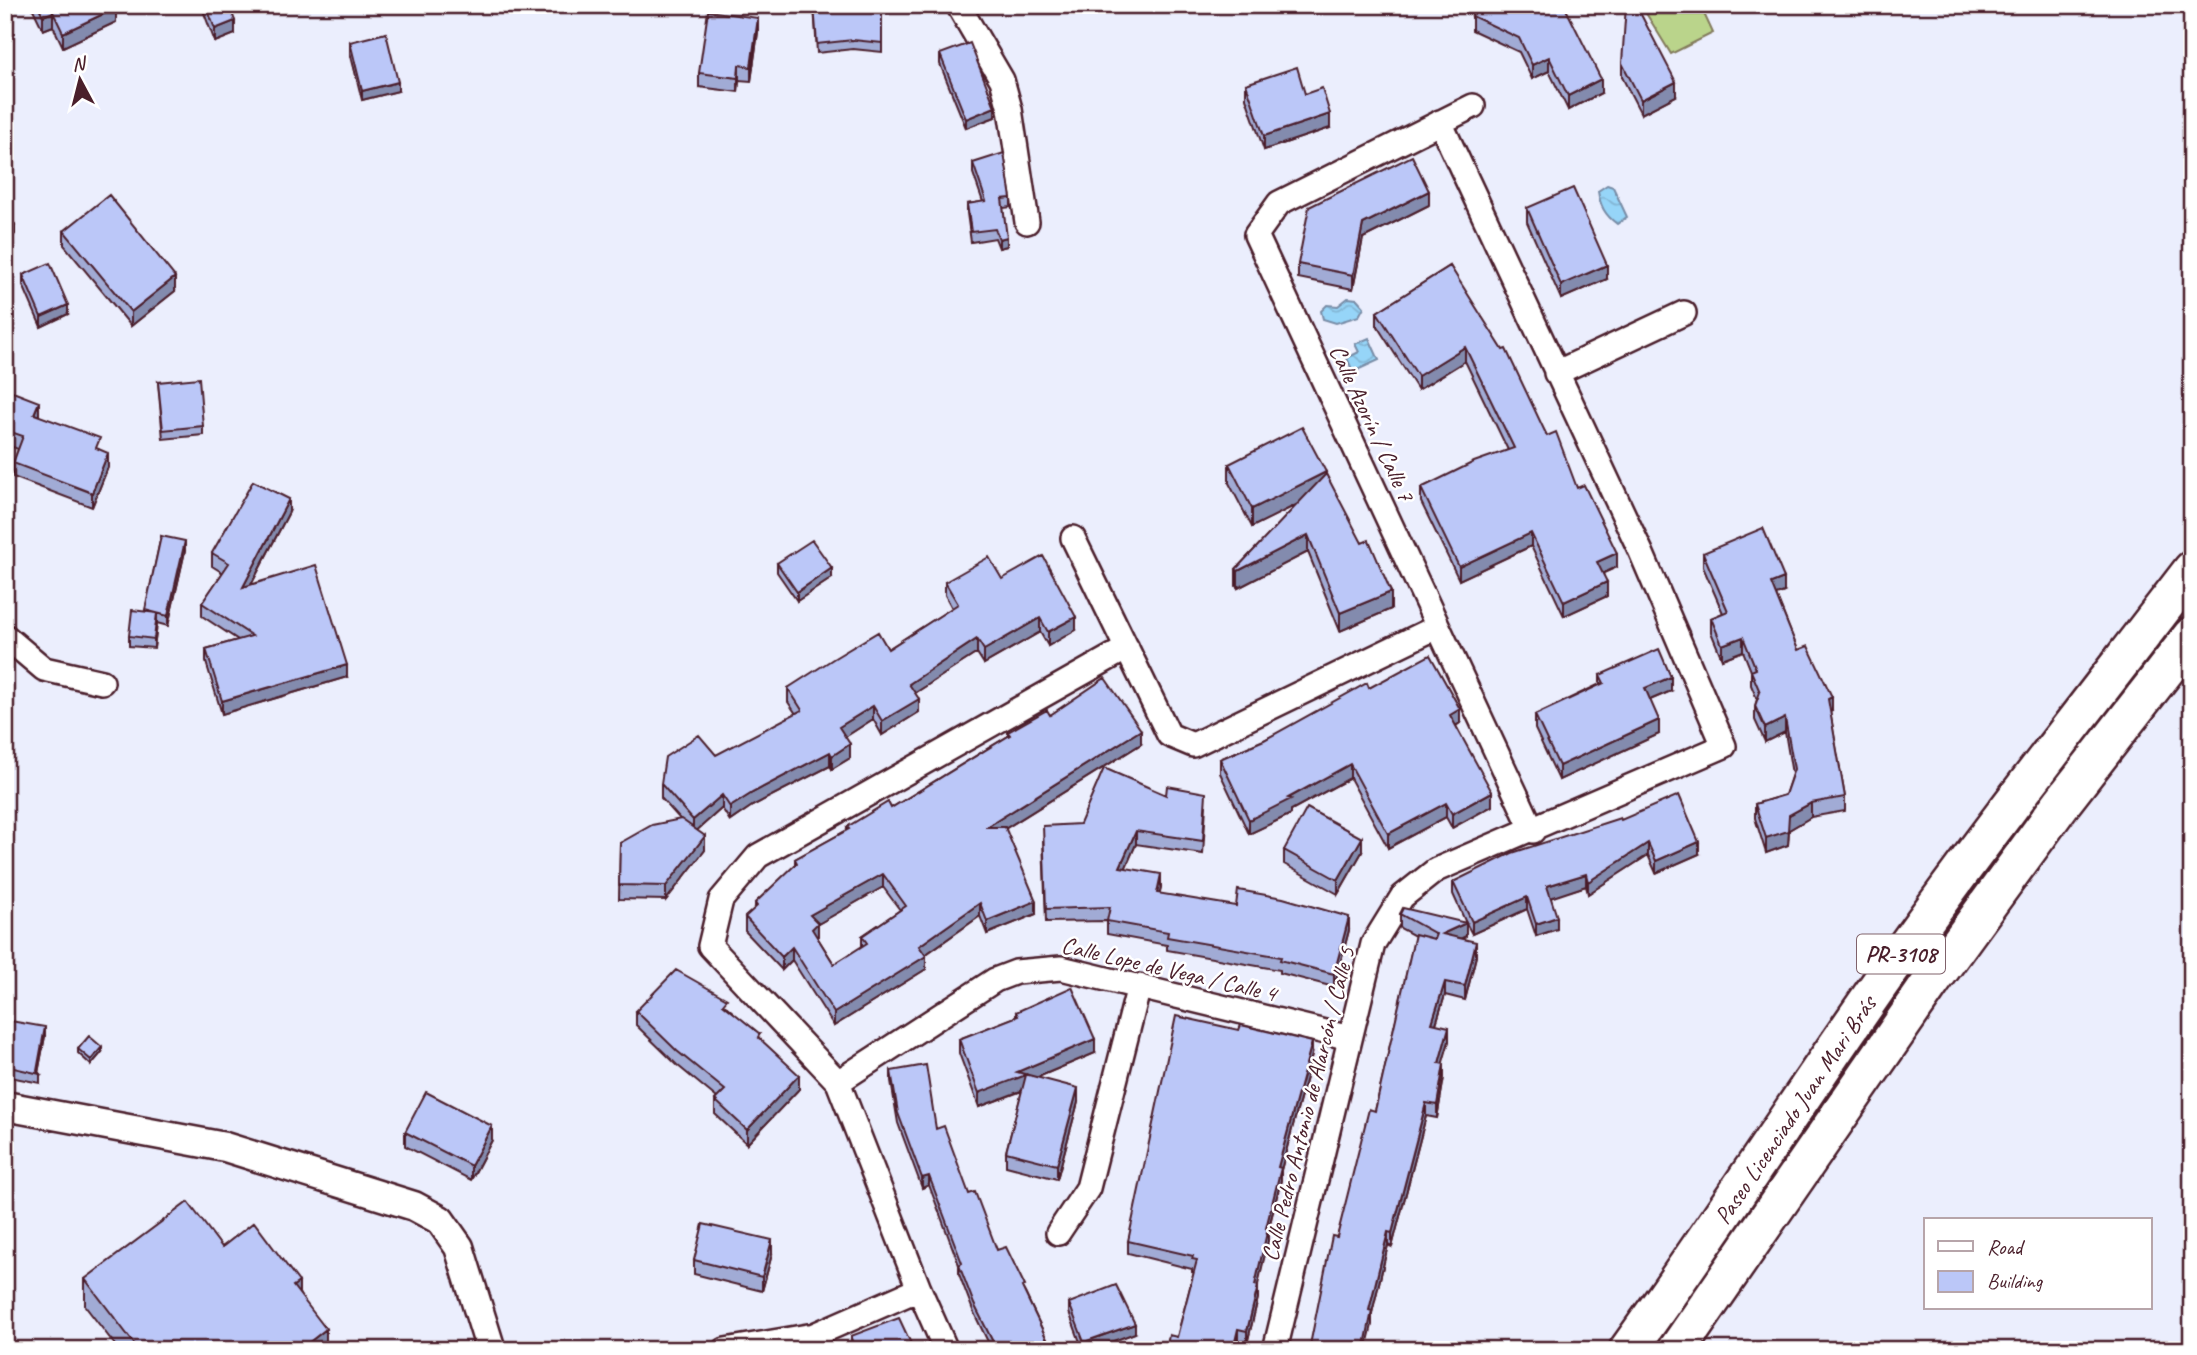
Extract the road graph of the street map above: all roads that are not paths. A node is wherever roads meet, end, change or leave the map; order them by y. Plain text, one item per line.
1 (958, 5) edge
2 (1473, 106) dead end
3 (1440, 122) junction
4 (1027, 222) dead end
5 (1684, 313) dead end
6 (1556, 373) junction
7 (1073, 538) dead end
8 (2192, 570) edge
9 (1437, 627) junction
10 (5, 636) edge
11 (2192, 636) edge
12 (1127, 648) junction
13 (102, 682) dead end
14 (1533, 831) junction
15 (1139, 986) junction
16 (1350, 1038) junction
17 (838, 1082) junction
18 (5, 1106) edge
19 (1058, 1233) dead end
20 (919, 1289) junction
21 (491, 1350) edge
22 (725, 1350) edge
23 (946, 1350) edge
24 (1275, 1350) edge
25 (1628, 1350) edge
26 (1677, 1350) edge

1 - 4 street
2 - 3 street, Calle Azorín / Calle 7
3 - 6 street
3 - 9 street, Calle Azorín / Calle 7
5 - 6 street
6 - 14 street, Calle Pedro Antonio de Alarcón / Calle 5
7 - 12 street
8 - 25 main road, Paseo Licenciado Juan Mari Brás / PR-3108
9 - 12 street
9 - 14 street, Calle Azorín / Calle 7
10 - 13 street
11 - 26 main road, Paseo Licenciado Juan Mari Brás / PR-3108
12 - 17 street
14 - 16 street, Calle Pedro Antonio de Alarcón / Calle 5
15 - 16 street, Calle Lope de Vega / Calle 4
15 - 17 street, Calle Lope de Vega / Calle 4
15 - 19 street
16 - 24 street, Calle Pedro Antonio de Alarcón / Calle 5
17 - 20 street
18 - 21 street
20 - 22 street
20 - 23 street

